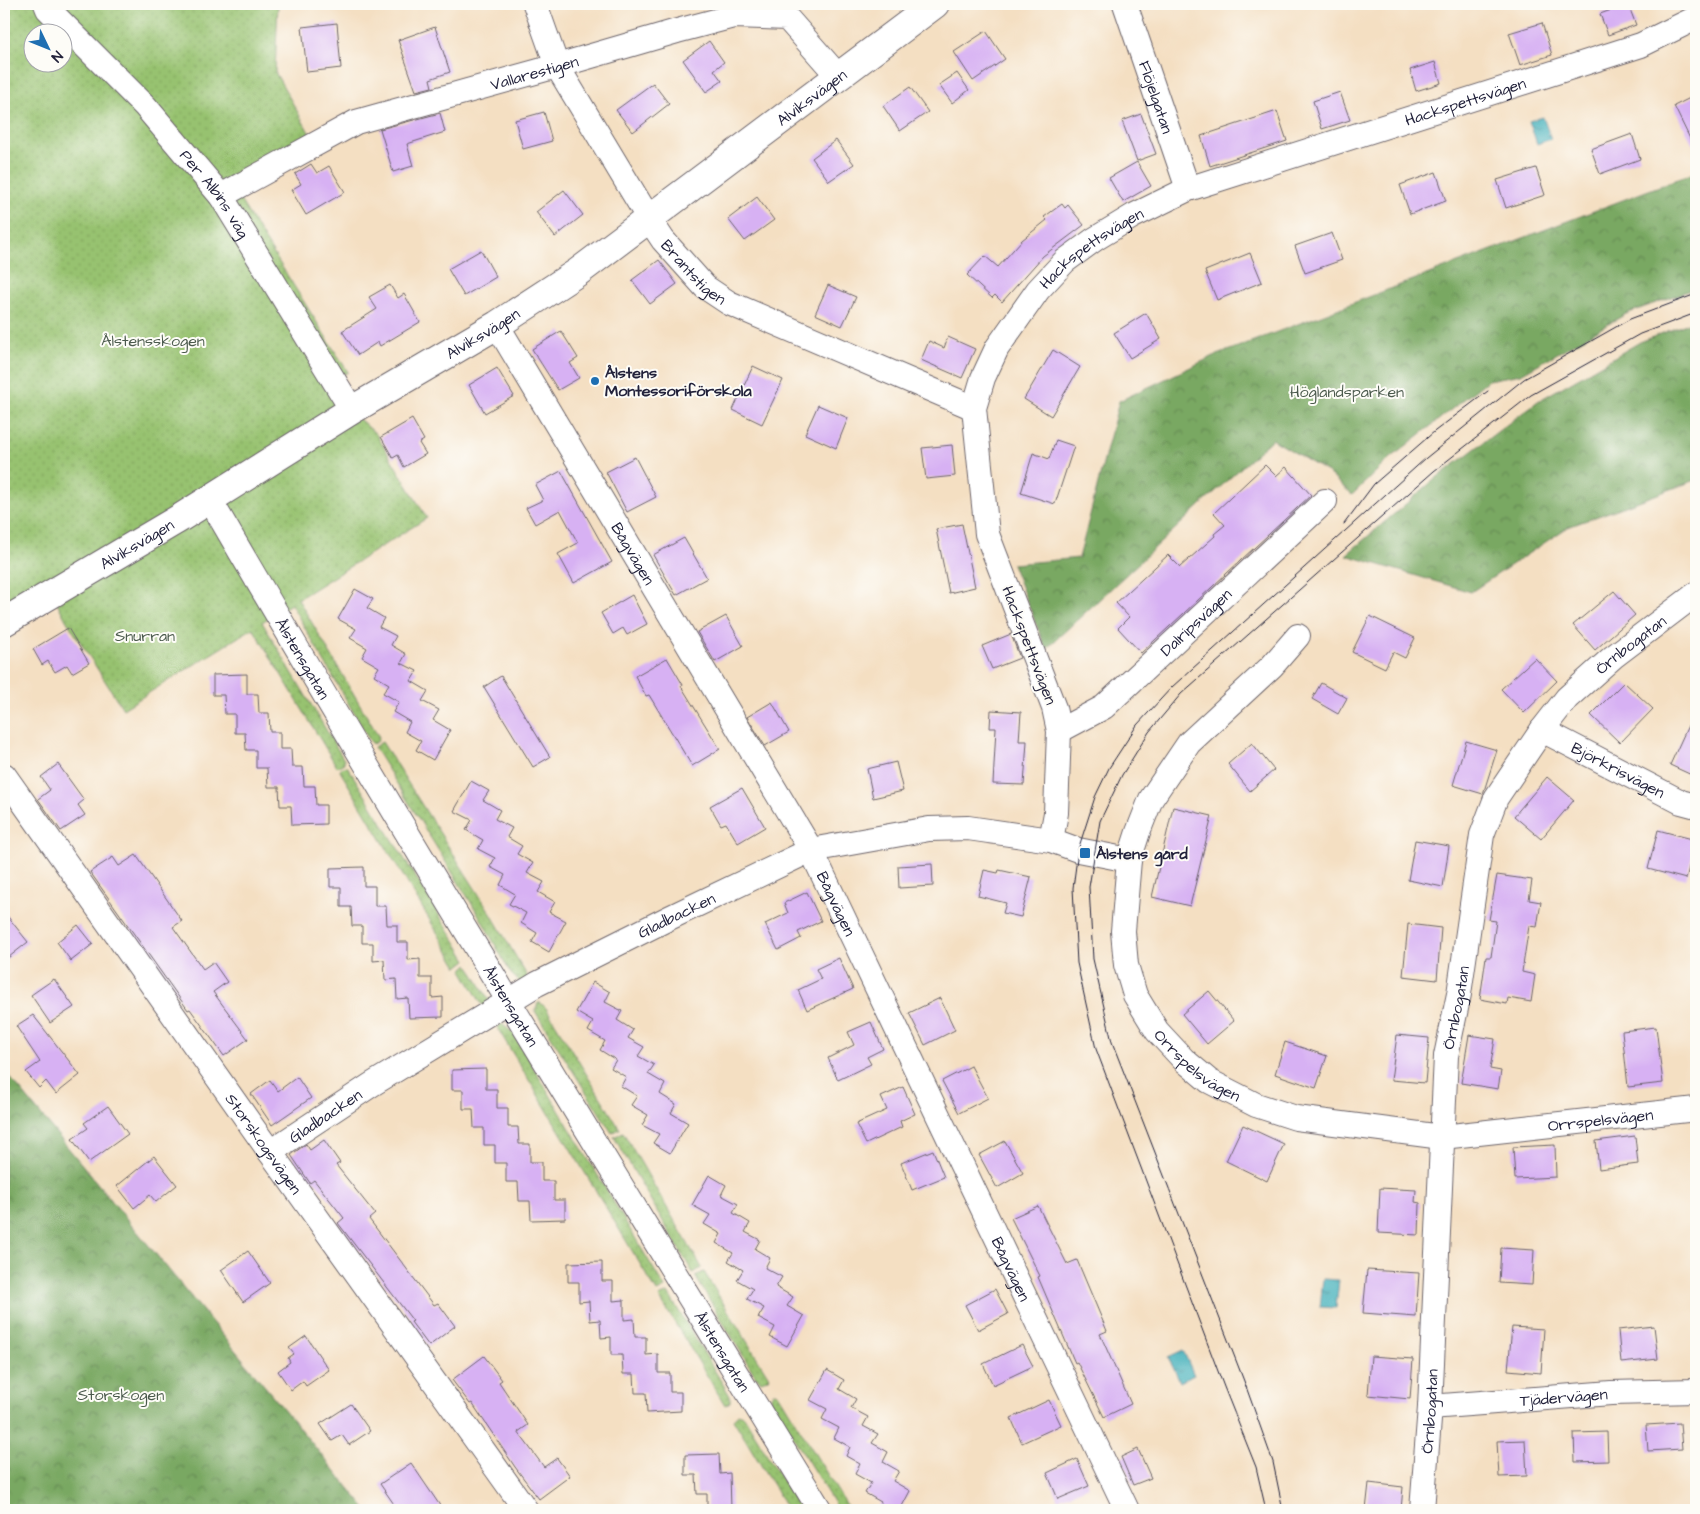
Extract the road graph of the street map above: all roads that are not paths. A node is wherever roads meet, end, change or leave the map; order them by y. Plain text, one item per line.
1 (46, 4) edge
2 (535, 4) edge
3 (935, 4) edge
4 (1125, 4) edge
5 (1696, 18) edge
6 (557, 66) junction
7 (838, 76) junction
8 (1188, 189) junction
9 (222, 196) junction
10 (649, 219) junction
11 (497, 325) junction
12 (974, 408) junction
13 (352, 410) junction
14 (210, 498) junction
15 (1325, 501) dead end
16 (1696, 594) edge
17 (4, 622) edge
18 (1298, 636) dead end
19 (1542, 730) junction
20 (1059, 731) junction
21 (4, 775) edge
22 (1696, 806) edge
23 (1051, 840) junction
24 (811, 850) junction
25 (1129, 860) junction
26 (509, 1001) junction
27 (1696, 1109) edge
28 (1442, 1138) junction
29 (270, 1152) junction
30 (1696, 1390) edge
31 (1430, 1407) junction
32 (526, 1510) edge
33 (820, 1510) edge
34 (1127, 1510) edge
35 (1422, 1510) edge

1 - 9 street, Per Albins väg
2 - 6 street, Brantstigen
3 - 7 street, Alviksvägen
4 - 8 street, Flöjelgatan
5 - 8 street, Hackspettsvägen
6 - 7 street, Vallarestigen
6 - 9 street, Vallarestigen
6 - 10 street, Brantstigen
7 - 10 street, Alviksvägen
8 - 12 street, Hackspettsvägen
9 - 13 street, Per Albins väg
10 - 11 street, Alviksvägen
10 - 12 street, Brantstigen
11 - 13 street, Alviksvägen
11 - 24 street, Bågvägen
12 - 20 street, Hackspettsvägen
13 - 14 street, Alviksvägen
14 - 17 street, Alviksvägen
14 - 26 street, Ålstensgatan
15 - 20 street, Dalripsvägen
16 - 19 street, Örnbogatan
18 - 25 street, Orrspelsvägen
19 - 22 street, Björkrisvägen
19 - 28 street, Örnbogatan
20 - 23 street, Hackspettsvägen
21 - 29 street, Storskogsvägen
23 - 24 street, Gladbacken
23 - 25 street, Gladbacken
24 - 26 street, Gladbacken
24 - 34 street, Bågvägen
25 - 28 street, Orrspelsvägen
26 - 29 street, Gladbacken
26 - 33 street, Ålstensgatan
27 - 28 street, Orrspelsvägen
28 - 31 street, Örnbogatan
29 - 32 street, Storskogsvägen
30 - 31 street, Tjädervägen
31 - 35 street, Örnbogatan

